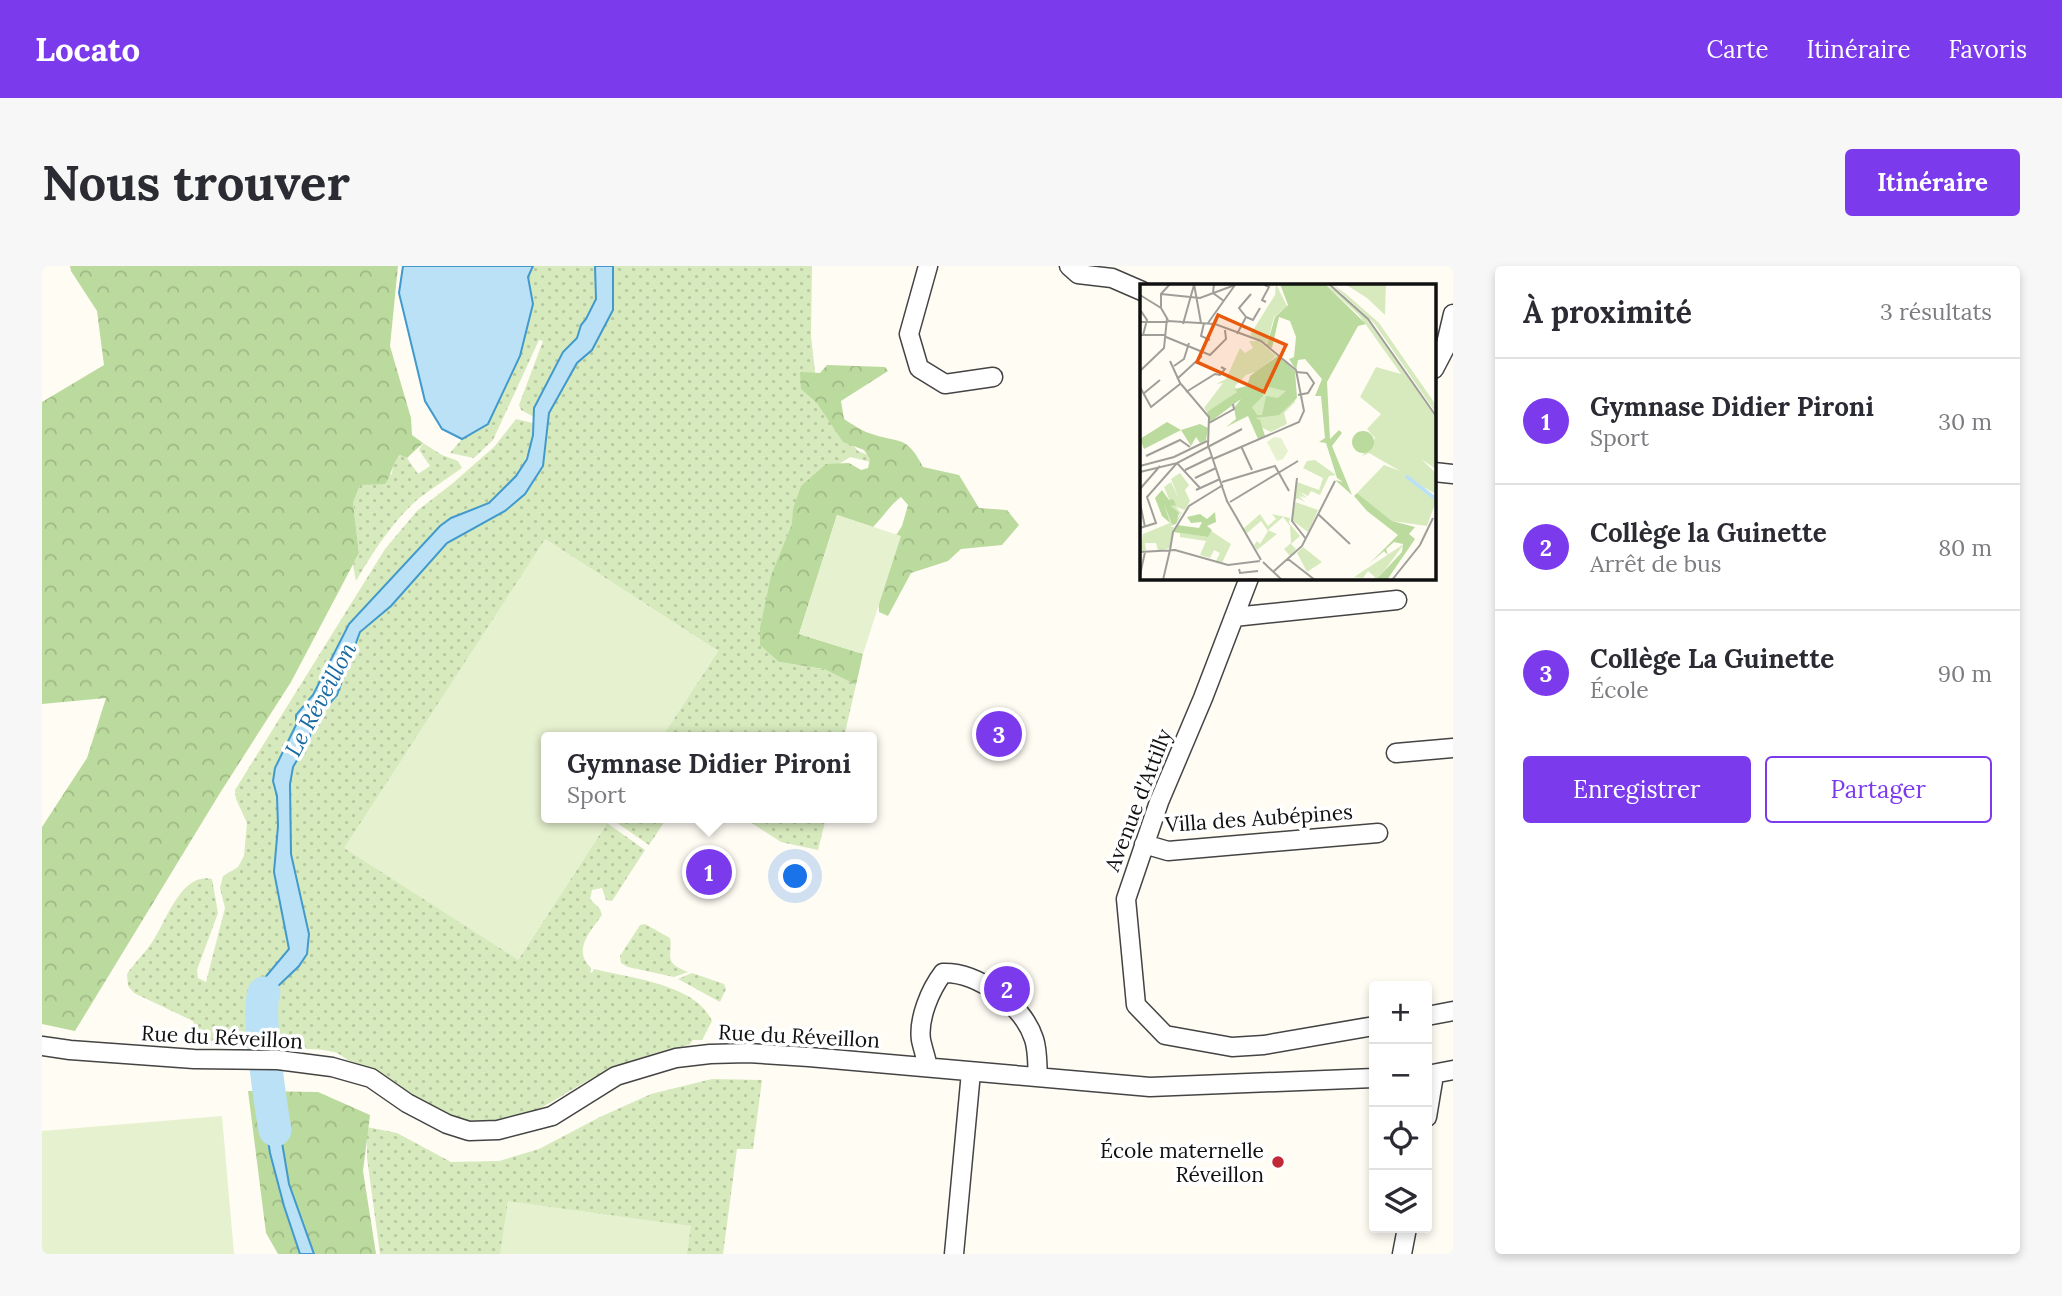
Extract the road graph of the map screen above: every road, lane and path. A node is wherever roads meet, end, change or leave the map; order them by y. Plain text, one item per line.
1 (928, 266) edge
2 (1069, 266) edge
3 (1140, 290) edge
4 (1453, 314) edge
5 (1436, 365) edge
6 (993, 377) dead end
7 (1248, 579) edge
8 (1397, 600) dead end
9 (1234, 617) junction
10 (1453, 748) edge
11 (1396, 752) dead end
12 (1378, 833) dead end
13 (1144, 844) junction
14 (1453, 1012) edge
15 (1432, 1015) edge
16 (1369, 1027) edge
17 (42, 1046) edge
18 (928, 1067) junction
19 (1453, 1070) edge
20 (971, 1072) junction
21 (1432, 1075) edge
22 (1038, 1077) junction
23 (1369, 1079) edge
24 (1406, 1233) edge
25 (954, 1254) edge
26 (1402, 1254) edge

1 - 6 street
2 - 3 street
4 - 5 street
7 - 9 street, Avenue d'Attilly
8 - 9 street
9 - 13 street, Avenue d'Attilly
10 - 11 street
12 - 13 street, Villa des Aubépines
13 - 16 street, Avenue d'Attilly
14 - 15 street
17 - 18 street, Rue du Réveillon
18 - 20 street, Rue du Réveillon
18 - 22 street
19 - 21 street
20 - 22 street, Rue du Réveillon
20 - 25 street
22 - 23 street, Rue du Réveillon
24 - 26 street

